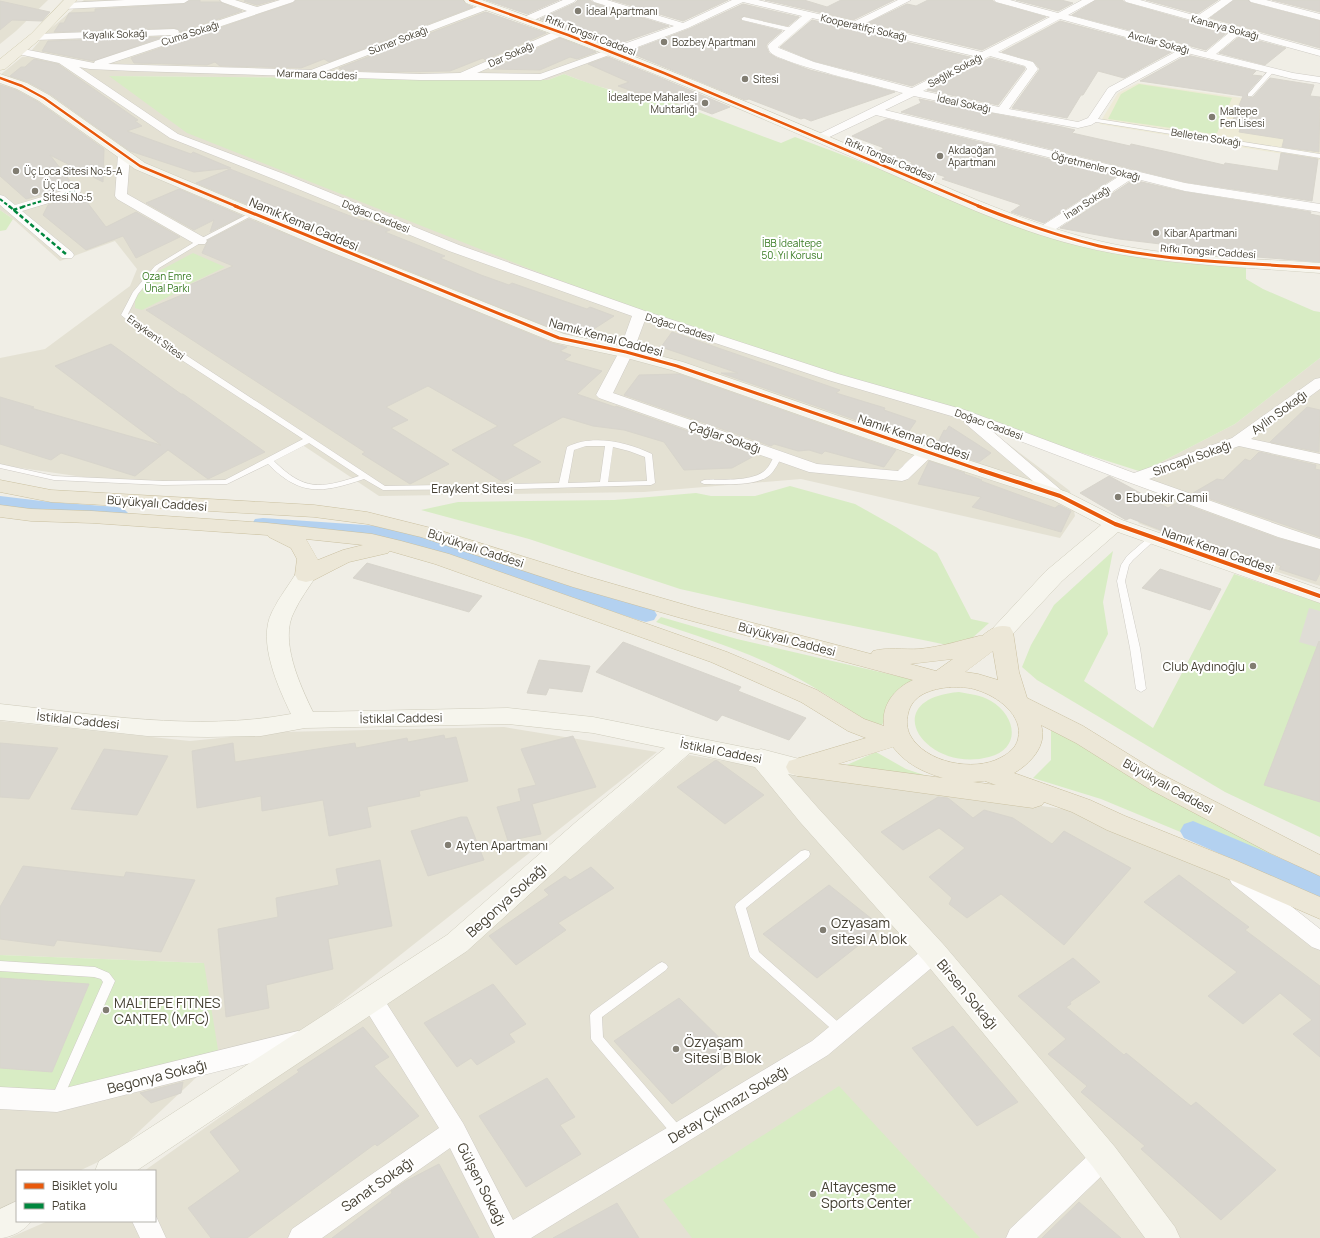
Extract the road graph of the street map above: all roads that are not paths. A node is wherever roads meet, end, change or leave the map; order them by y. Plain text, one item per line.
1 (184, 0) edge
2 (225, 0) edge
3 (290, 0) edge
4 (470, 0) edge
5 (571, 0) edge
6 (597, 0) edge
7 (740, 0) edge
8 (745, 0) edge
9 (906, 0) edge
10 (999, 0) edge
11 (1090, 0) edge
12 (1129, 0) edge
13 (1228, 0) edge
14 (1254, 0) edge
15 (64, 2) edge
16 (487, 6) junction
17 (258, 11) junction
18 (810, 15) junction
19 (1060, 16) junction
20 (37, 17) dead end
21 (1320, 17) edge
22 (744, 19) dead end
23 (528, 20) junction
24 (1198, 20) junction
25 (855, 25) junction
26 (684, 26) junction
27 (792, 30) junction
28 (1239, 30) junction
29 (194, 32) junction
30 (562, 32) junction
31 (35, 37) junction
32 (14, 47) junction
33 (1186, 50) junction
34 (0, 51) edge
35 (614, 51) junction
36 (1320, 53) edge
37 (985, 54) junction
38 (1208, 54) junction
39 (62, 61) junction
40 (0, 66) edge
41 (90, 66) junction
42 (1272, 70) junction
43 (309, 74) junction
44 (461, 76) junction
45 (0, 78) edge
46 (1320, 80) edge
47 (913, 92) junction
48 (1250, 95) dead end
49 (875, 111) junction
50 (1002, 111) junction
51 (1092, 120) junction
52 (819, 138) junction
53 (124, 154) junction
54 (1320, 156) edge
55 (1129, 175) junction
56 (75, 191) dead end
57 (0, 199) edge
58 (1320, 208) edge
59 (13, 210) junction
60 (254, 213) junction
61 (1045, 230) junction
62 (200, 241) junction
63 (67, 254) dead end
64 (1320, 268) edge
65 (640, 314) junction
66 (626, 352) junction
67 (1320, 382) edge
68 (960, 413) junction
69 (308, 440) junction
70 (1238, 441) junction
71 (608, 444) junction
72 (927, 453) junction
73 (778, 456) junction
74 (1320, 459) edge
75 (269, 460) junction
76 (0, 466) edge
77 (365, 476) junction
78 (1134, 479) junction
79 (704, 482) dead end
80 (604, 485) junction
81 (0, 486) edge
82 (563, 486) junction
83 (1060, 496) junction
84 (0, 511) edge
85 (1115, 524) junction
86 (268, 529) junction
87 (1153, 538) junction
88 (1320, 544) edge
89 (400, 547) junction
90 (306, 575) junction
91 (1320, 596) edge
92 (1002, 632) junction
93 (806, 644) junction
94 (940, 680) junction
95 (1141, 689) dead end
96 (1018, 704) junction
97 (0, 712) edge
98 (305, 720) junction
99 (899, 737) junction
100 (685, 744) junction
101 (761, 758) junction
102 (798, 767) junction
103 (986, 772) junction
104 (1081, 806) junction
105 (805, 854) dead end
106 (1320, 866) edge
107 (1228, 868) junction
108 (1320, 909) edge
109 (1320, 941) edge
110 (934, 953) junction
111 (0, 966) edge
112 (662, 967) dead end
113 (372, 1000) junction
114 (841, 1030) junction
115 (312, 1038) junction
116 (0, 1098) edge
117 (57, 1101) junction
118 (454, 1131) junction
119 (679, 1134) junction
120 (1104, 1157) junction
121 (116, 1170) edge
122 (16, 1217) edge
123 (145, 1222) edge
124 (0, 1225) edge
125 (153, 1238) edge
126 (301, 1238) edge
127 (509, 1238) edge
128 (1019, 1238) edge
129 (1164, 1238) edge

1 - 15 street
2 - 17 street
3 - 17 street, Cuma Sokağı
4 - 16 street, Rıfkı Tongsir Caddesi
5 - 23 street
6 - 26 street
7 - 26 street, Marmara Caddesi
8 - 18 street, Kooperatifçi Sokağı
9 - 25 street
10 - 19 street, Avcılar Sokağı
11 - 19 street, Sağlık Sokağı
12 - 24 street, Kanarya Sokağı
13 - 24 street
14 - 21 street
15 - 20 main road
15 - 31 main road
16 - 23 street, Rıfkı Tongsir Caddesi
16 - 43 street, Sümer Sokağı
17 - 29 street, Cuma Sokağı
18 - 25 street, Kooperatifçi Sokağı
18 - 27 street, İdeal Sokağı
19 - 33 street, Avcılar Sokağı
19 - 37 street, Sağlık Sokağı
22 - 27 lane
23 - 30 street, Rıfkı Tongsir Caddesi
24 - 28 street, Kanarya Sokağı
25 - 37 street, Kooperatifçi Sokağı
26 - 35 street, Marmara Caddesi
27 - 47 street, İdeal Sokağı
28 - 36 street, Kanarya Sokağı
28 - 38 street
29 - 31 street, Kayalık Sokağı
29 - 41 street, Cuma Sokağı
30 - 35 street, Rıfkı Tongsir Caddesi
30 - 44 street, Dar Sokağı
31 - 32 main road
32 - 34 main road
32 - 39 street, Marmara Caddesi
32 - 40 main road
33 - 38 street, Avcılar Sokağı
33 - 51 street
35 - 44 street, Marmara Caddesi
35 - 52 street, Rıfkı Tongsir Caddesi
37 - 47 street, Sağlık Sokağı
37 - 50 street, Kooperatifçi Sokağı
38 - 42 street, Avcılar Sokağı
39 - 41 street, Marmara Caddesi
39 - 65 street, Doğacı Caddesi
41 - 43 street, Marmara Caddesi
42 - 46 street, Avcılar Sokağı
42 - 48 lane
43 - 44 street, Marmara Caddesi
45 - 53 street, Namık Kemal Caddesi
47 - 49 street, Sağlık Sokağı
47 - 50 street, İdeal Sokağı
49 - 52 street, Sağlık Sokağı
49 - 55 street, Öğretmenler Sokağı
50 - 51 street, İdeal Sokağı
51 - 54 lane, Belleten Sokağı
52 - 61 street, Rıfkı Tongsir Caddesi
53 - 60 street, Namık Kemal Caddesi
53 - 62 street
55 - 58 street, Öğretmenler Sokağı
55 - 61 street, İnan Sokağı
56 - 59 street
57 - 59 street
59 - 63 street
60 - 62 lane, Eraykent Sitesi
60 - 66 street, Namık Kemal Caddesi
61 - 64 street, Rıfkı Tongsir Caddesi
62 - 69 lane, Eraykent Sitesi
65 - 66 street, Çağlar Sokağı
65 - 68 street, Doğacı Caddesi
66 - 72 street, Namık Kemal Caddesi
66 - 73 street, Çağlar Sokağı
67 - 70 street, Aylin Sokağı
68 - 78 street, Doğacı Caddesi
68 - 83 street
69 - 75 lane
69 - 77 lane, Eraykent Sitesi
70 - 74 street, Sincaplı Sokağı
70 - 78 street, Sincaplı Sokağı
71 - 80 lane
71 - 80 lane, Eraykent Sitesi
71 - 82 lane
72 - 73 street, Çağlar Sokağı
72 - 83 street, Namık Kemal Caddesi
73 - 79 lane
75 - 76 lane
75 - 77 lane
77 - 82 lane, Eraykent Sitesi
78 - 88 street, Doğacı Caddesi
80 - 82 lane, Eraykent Sitesi
81 - 93 highway, Büyükyalı Caddesi
83 - 85 street, Namık Kemal Caddesi
84 - 86 highway, Büyükyalı Caddesi
85 - 87 street, Namık Kemal Caddesi
85 - 92 street
86 - 89 highway, Büyükyalı Caddesi
86 - 90 highway, Büyükyalı Caddesi
87 - 91 street, Namık Kemal Caddesi
87 - 95 lane
89 - 90 highway, Büyükyalı Caddesi
89 - 99 highway, Büyükyalı Caddesi
90 - 98 street
92 - 93 highway
92 - 94 highway, Büyükyalı Caddesi
92 - 96 highway
93 - 94 highway, Büyükyalı Caddesi
94 - 96 highway, Büyükyalı Caddesi
94 - 99 highway, Büyükyalı Caddesi
96 - 103 highway, Büyükyalı Caddesi
96 - 106 highway, Büyükyalı Caddesi
97 - 98 street, İstiklal Caddesi
98 - 100 street, İstiklal Caddesi
99 - 102 highway
99 - 103 highway, Büyükyalı Caddesi
100 - 101 street, İstiklal Caddesi
100 - 113 street, Begonya Sokağı
101 - 102 street, İstiklal Caddesi
101 - 110 street, Birsen Sokağı
102 - 104 highway, İstiklal Caddesi
103 - 104 highway
104 - 107 highway
105 - 114 lane
107 - 108 highway
107 - 109 street
110 - 114 street, Detay Çıkmazı Sokağı
110 - 120 street, Birsen Sokağı
111 - 117 lane
112 - 119 lane
113 - 115 street, Begonya Sokağı
113 - 118 street, Gülşen Sokağı
114 - 119 street, Detay Çıkmazı Sokağı
115 - 117 street, Begonya Sokağı
115 - 121 street, Begonya Sokağı
116 - 117 street, Begonya Sokağı
118 - 126 street, Sanat Sokağı
118 - 127 street, Gülşen Sokağı
119 - 127 street, Detay Çıkmazı Sokağı
120 - 128 street
120 - 129 street, Birsen Sokağı
122 - 124 street
123 - 125 street

